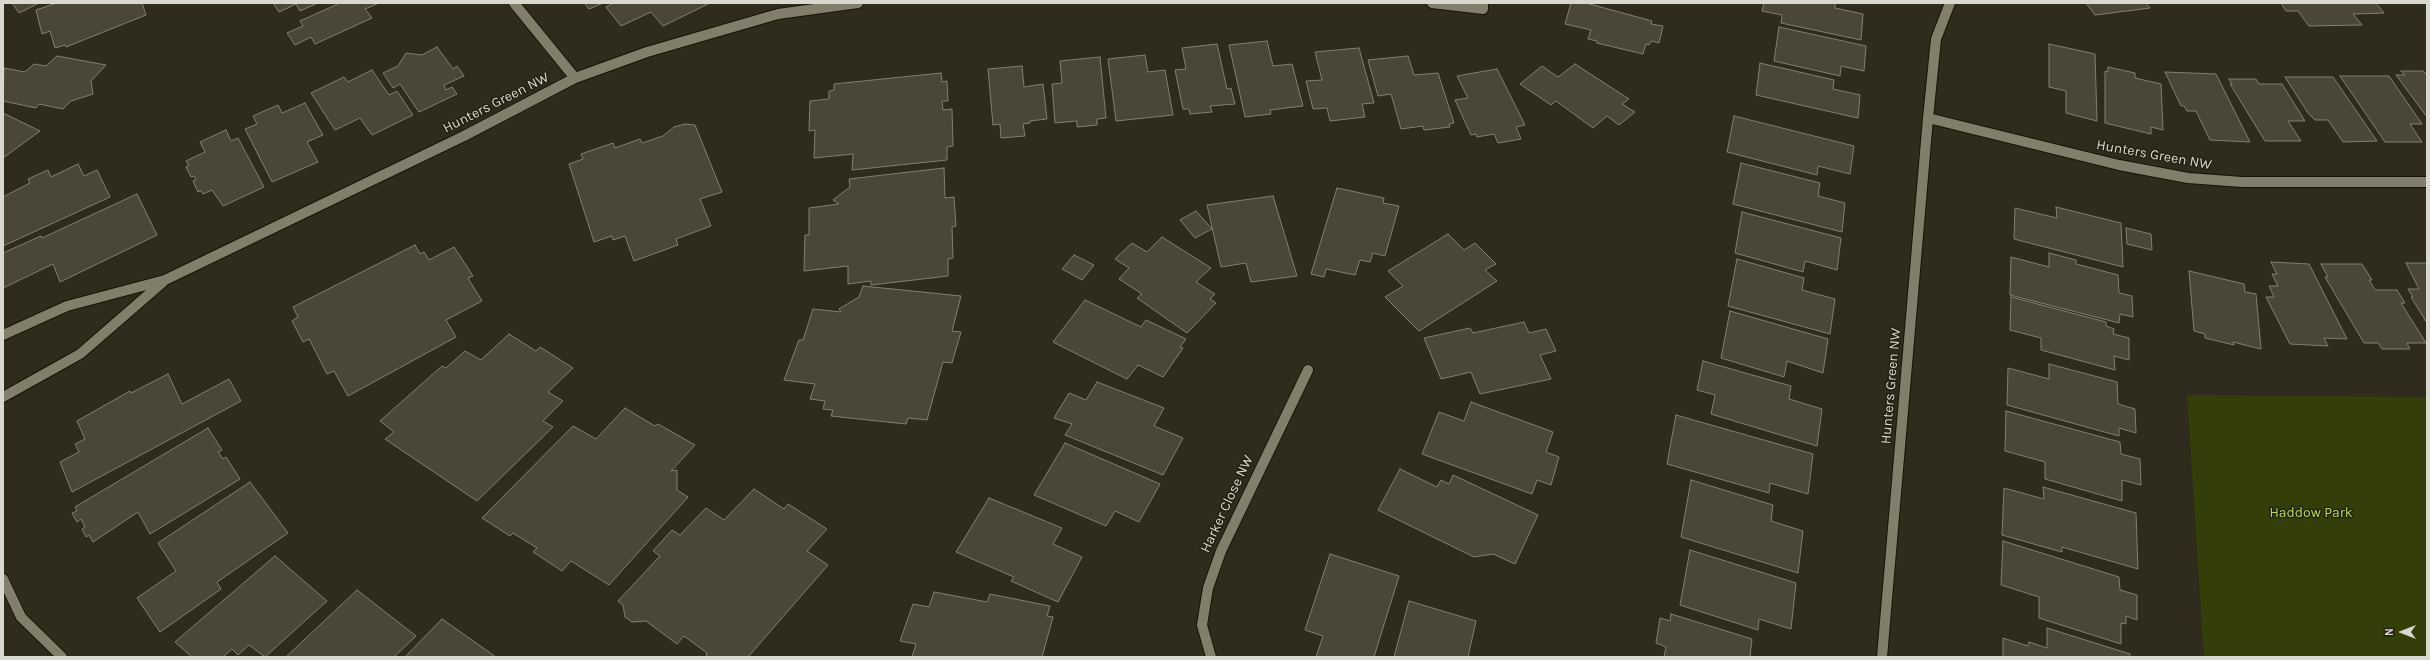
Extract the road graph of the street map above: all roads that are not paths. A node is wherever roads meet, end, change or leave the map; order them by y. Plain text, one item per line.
1 (514, 3) edge
2 (858, 3) edge
3 (1432, 3) edge
4 (1483, 3) edge
5 (1950, 3) edge
6 (575, 78) junction
7 (1928, 118) junction
8 (2427, 182) edge
9 (165, 280) junction
10 (3, 334) edge
11 (1308, 370) dead end
12 (3, 397) edge
13 (3, 579) edge
14 (62, 657) edge
15 (1211, 657) edge
16 (1882, 657) edge

1 - 6 street
2 - 6 street, Hunters Green NW
3 - 4 street
5 - 7 street, Hunters Green NW
6 - 9 street, Hunters Green NW
7 - 8 street, Hunters Green NW
7 - 16 street, Hunters Green NW
9 - 10 street, Hunters Green NW
9 - 12 street, Hunters Green NW
11 - 15 street, Harker Close NW
13 - 14 street

